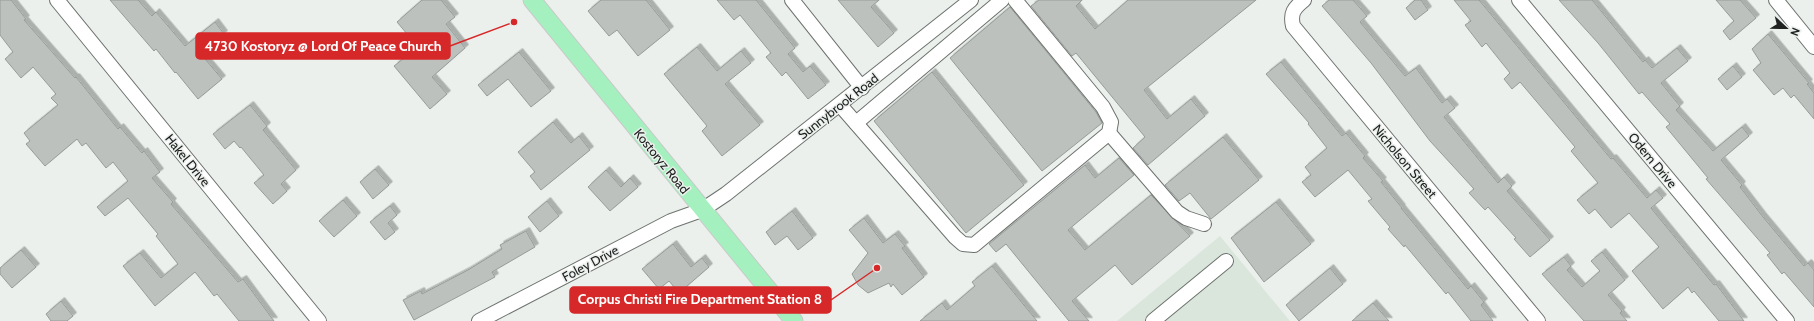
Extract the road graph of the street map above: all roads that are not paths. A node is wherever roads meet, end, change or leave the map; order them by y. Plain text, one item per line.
1 (57, 0) edge
2 (532, 0) edge
3 (792, 0) edge
4 (971, 0) edge
5 (1002, 0) edge
6 (1015, 0) edge
7 (1304, 0) edge
8 (1519, 0) edge
9 (1776, 0) edge
10 (1814, 48) edge
11 (862, 88) junction
12 (840, 105) junction
13 (856, 123) junction
14 (1109, 133) junction
15 (702, 210) junction
16 (1204, 224) dead end
17 (1226, 261) dead end
18 (319, 321) edge
19 (480, 321) edge
20 (794, 321) edge
21 (1153, 321) edge
22 (1538, 321) edge
23 (1786, 321) edge

1 - 18 street, Hakel Drive
2 - 15 main road, Kostoryz Road
3 - 11 street
4 - 11 street, Sunnybrook Road
5 - 13 street
6 - 14 street
7 - 22 street, Nicholson Street
8 - 23 street, Odem Drive
9 - 10 street
11 - 12 street, Sunnybrook Road
12 - 13 street
12 - 15 street, Sunnybrook Road
13 - 14 street
14 - 16 street
15 - 19 street, Foley Drive
15 - 20 main road, Kostoryz Road
17 - 21 street

